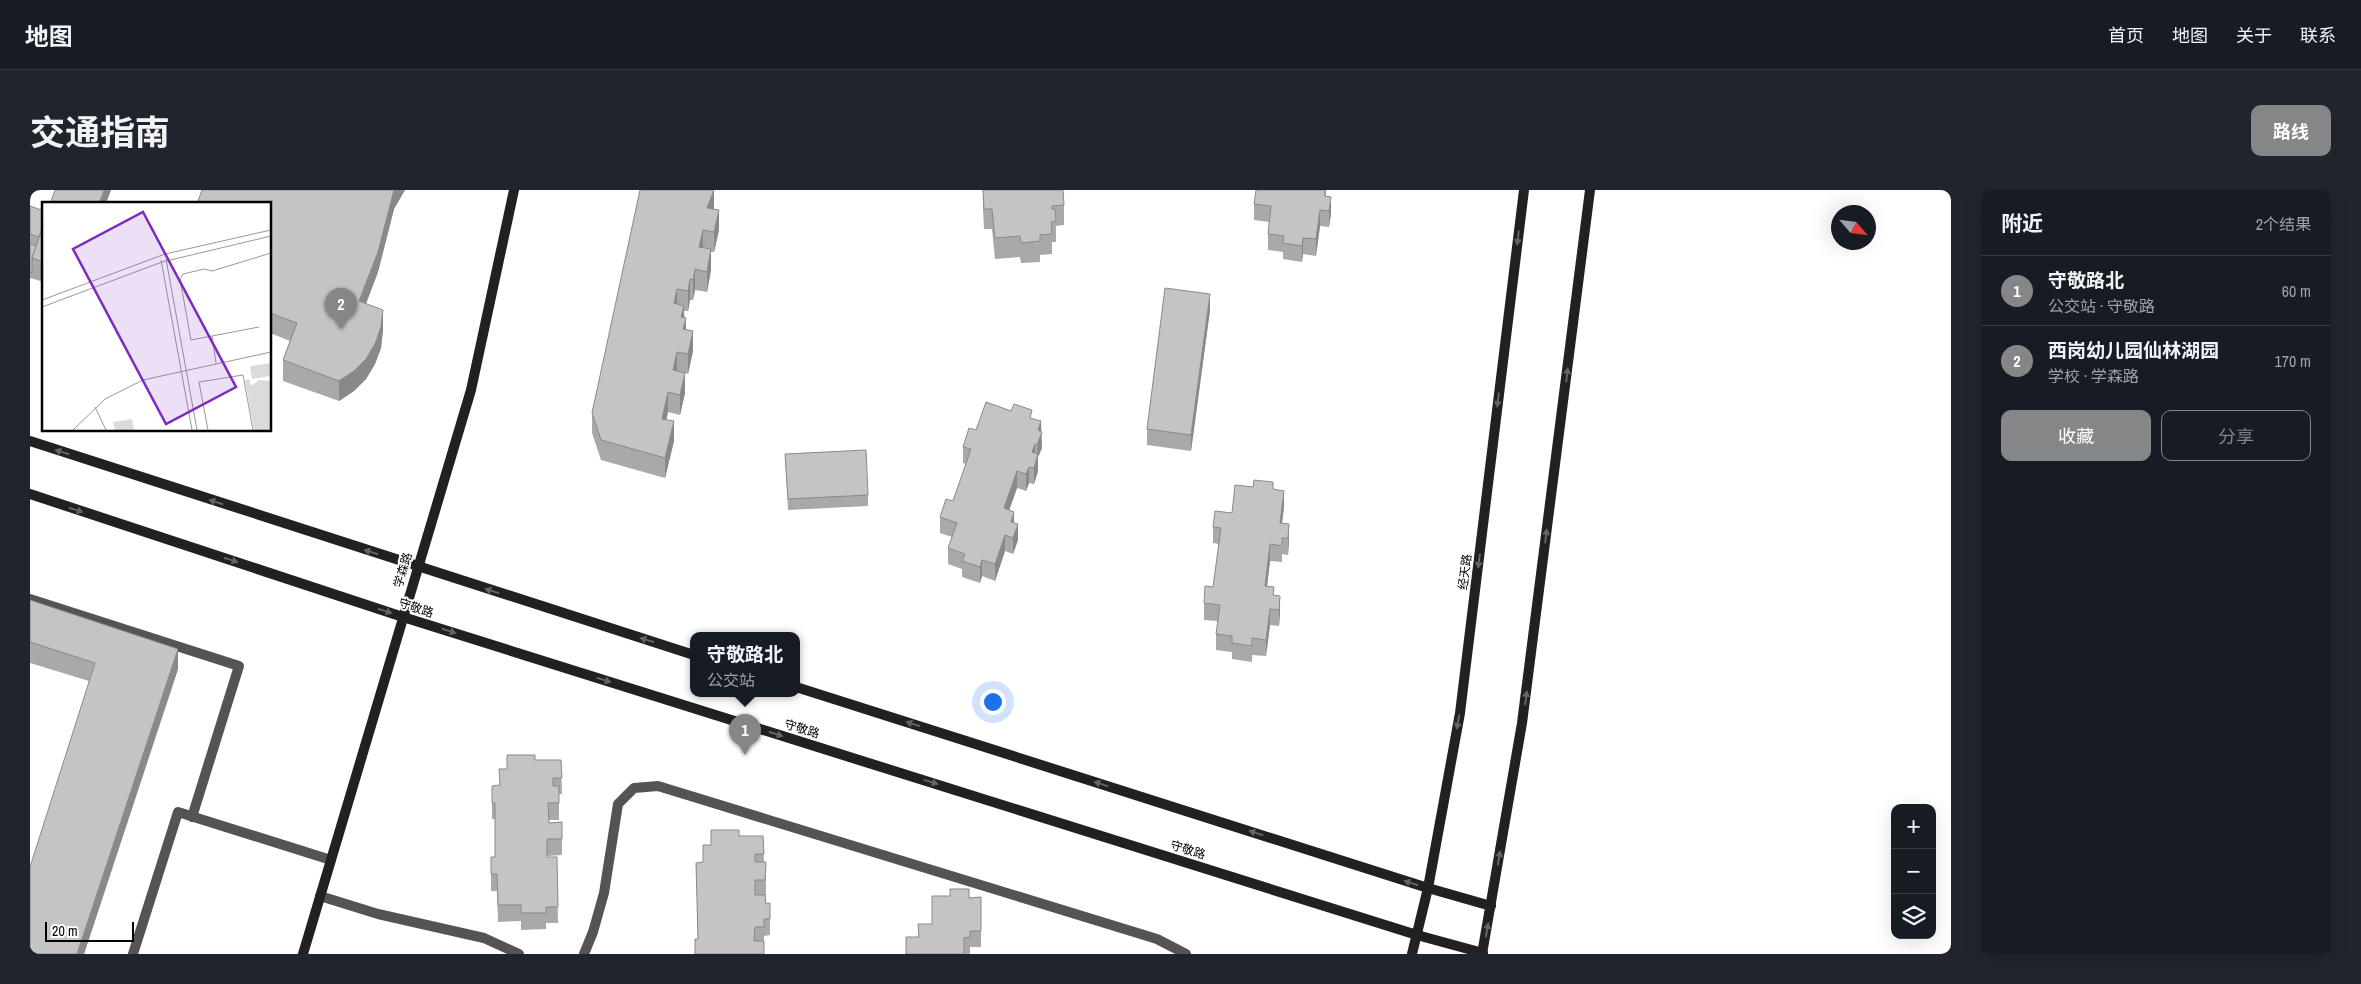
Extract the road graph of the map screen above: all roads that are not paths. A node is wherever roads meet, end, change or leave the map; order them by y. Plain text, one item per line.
1 (514, 190) edge
2 (1524, 190) edge
3 (1590, 190) edge
4 (30, 441) edge
5 (30, 494) edge
6 (417, 567) junction
7 (30, 599) edge
8 (403, 617) junction
9 (690, 654) edge
10 (800, 689) edge
11 (192, 817) junction
12 (331, 860) junction
13 (1428, 888) junction
14 (320, 896) junction
15 (1491, 906) junction
16 (1417, 935) junction
17 (133, 954) edge
18 (303, 954) edge
19 (519, 954) edge
20 (584, 954) edge
21 (1186, 954) edge
22 (1412, 954) edge
23 (1483, 954) edge

1 - 6 main road, 学森路
2 -> 13 main road, 经天路
15 -> 3 main road
6 -> 4 main road
5 -> 8 main road, 守敬路
6 - 8 main road, 学森路
9 -> 6 main road
7 - 11 street
8 - 12 main road, 学森路
8 -> 16 main road, 守敬路
13 -> 10 main road
11 - 12 street
11 - 17 street
12 - 14 main road, 学森路
13 - 15 main road
13 - 16 main road, 经天路
14 - 18 main road, 学森路
14 - 19 street
23 -> 15 main road
16 - 22 main road, 经天路
16 - 23 main road, 守敬路
20 - 21 street

